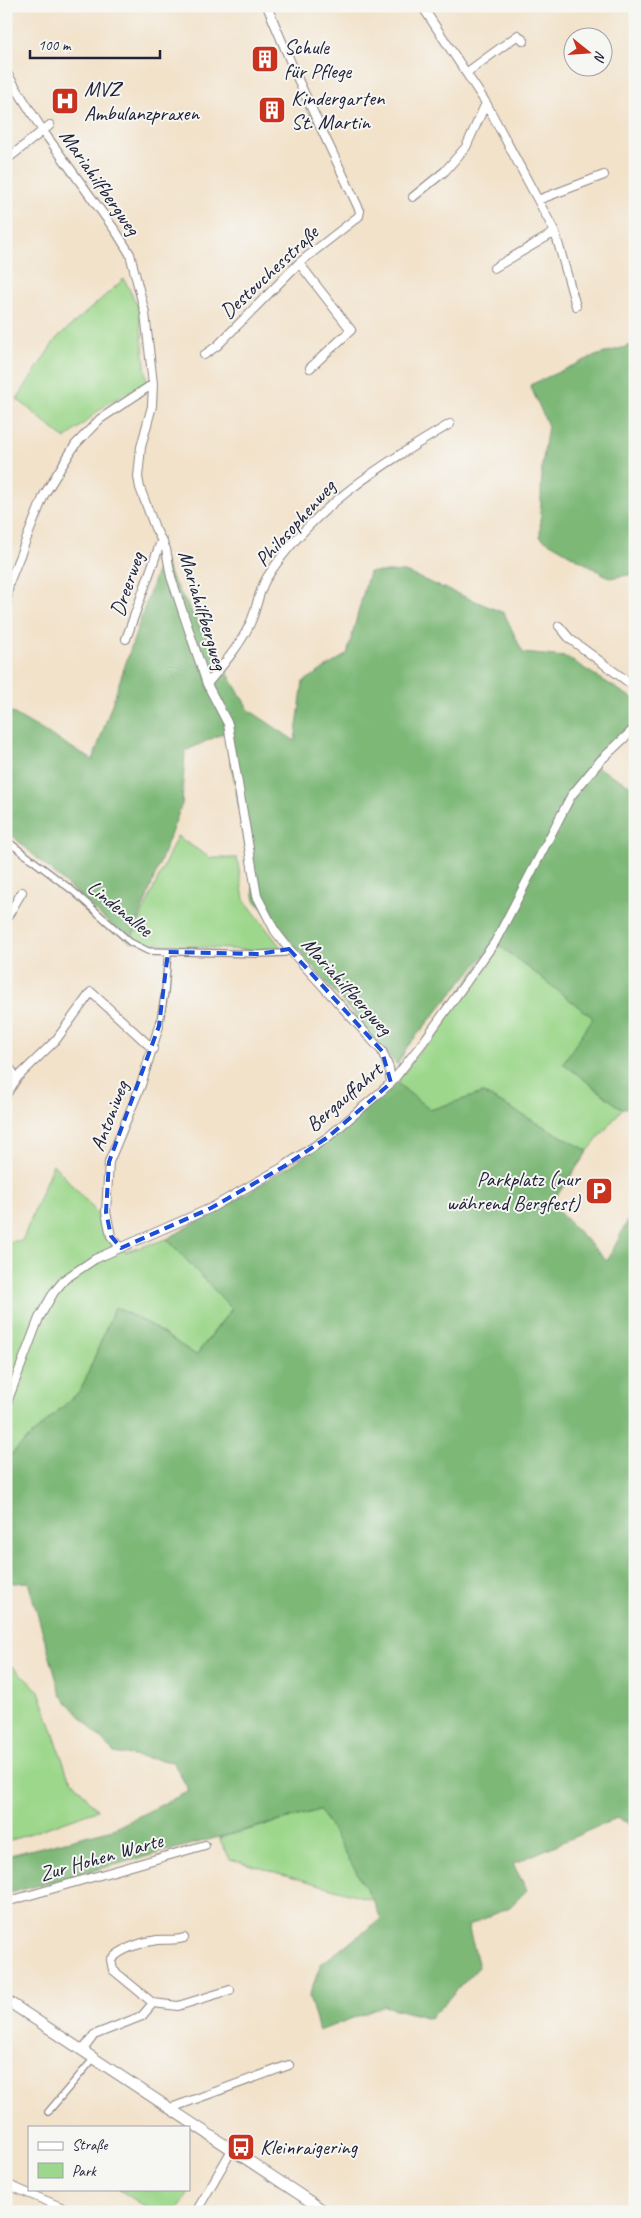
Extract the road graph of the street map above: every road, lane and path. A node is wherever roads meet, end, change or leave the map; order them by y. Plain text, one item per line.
1 (266, 6) edge
2 (422, 6) edge
3 (524, 41) dead end
4 (6, 72) edge
5 (466, 73) junction
6 (486, 103) junction
7 (50, 125) dead end
8 (42, 131) junction
9 (6, 160) edge
10 (604, 174) dead end
11 (413, 197) dead end
12 (538, 200) junction
13 (555, 232) junction
14 (299, 263) junction
15 (494, 268) dead end
16 (576, 306) dead end
17 (204, 355) dead end
18 (310, 368) dead end
19 (153, 384) junction
20 (450, 424) dead end
21 (163, 541) junction
22 (6, 608) edge
23 (559, 626) dead end
24 (126, 639) dead end
25 (207, 684) junction
26 (635, 687) edge
27 (635, 728) edge
28 (6, 840) edge
29 (22, 892) dead end
30 (6, 919) edge
31 (290, 949) junction
32 (168, 952) junction
33 (159, 1026) joint
34 (153, 1049) junction
35 (6, 1063) edge
36 (17, 1078) junction
37 (391, 1083) junction
38 (6, 1095) edge
39 (121, 1248) junction
40 (6, 1405) edge
41 (205, 1845) dead end
42 (6, 1902) edge
43 (184, 1938) dead end
44 (230, 1990) dead end
45 (6, 2000) edge
46 (153, 2003) junction
47 (83, 2050) junction
48 (95, 2057) junction
49 (289, 2065) dead end
50 (171, 2108) junction
51 (48, 2112) dead end
52 (232, 2148) junction
53 (6, 2184) edge
54 (73, 2212) edge
55 (196, 2212) edge
56 (326, 2212) edge

1 - 14 street, Destouchesstraße
2 - 5 street
3 - 5 street
4 - 8 street, Mariahilfbergweg
5 - 6 street
6 - 11 street
6 - 12 street
7 - 8 street, Mariahilfbergweg
8 - 9 street, Mariahilfbergweg
8 - 19 street, Mariahilfbergweg
10 - 12 street
12 - 13 street
13 - 15 street
13 - 16 street
14 - 17 street, Destouchesstraße
14 - 18 street
19 - 21 street, Mariahilfbergweg
19 - 22 street
20 - 25 street, Philosophenweg
21 - 24 street, Dreerweg
21 - 25 street, Mariahilfbergweg
23 - 26 street
25 - 31 street, Mariahilfbergweg
27 - 37 street, Bergauffahrt
28 - 32 street, Lindenallee
29 - 30 street
31 - 32 street, Lindenallee
31 - 37 street, Mariahilfbergweg
32 - 33 street
33 - 34 street, Antoniweg
34 - 36 street
34 - 39 street, Antoniweg
35 - 36 street
36 - 38 street
37 - 39 street, Bergauffahrt
39 - 40 street, Bergauffahrt
41 - 42 street, Zur Hohen Warte
43 - 46 street
44 - 46 street
45 - 47 street
46 - 47 street
47 - 48 street
48 - 50 street
48 - 51 street
49 - 50 street
50 - 52 street
52 - 55 street
52 - 56 street
53 - 54 street

